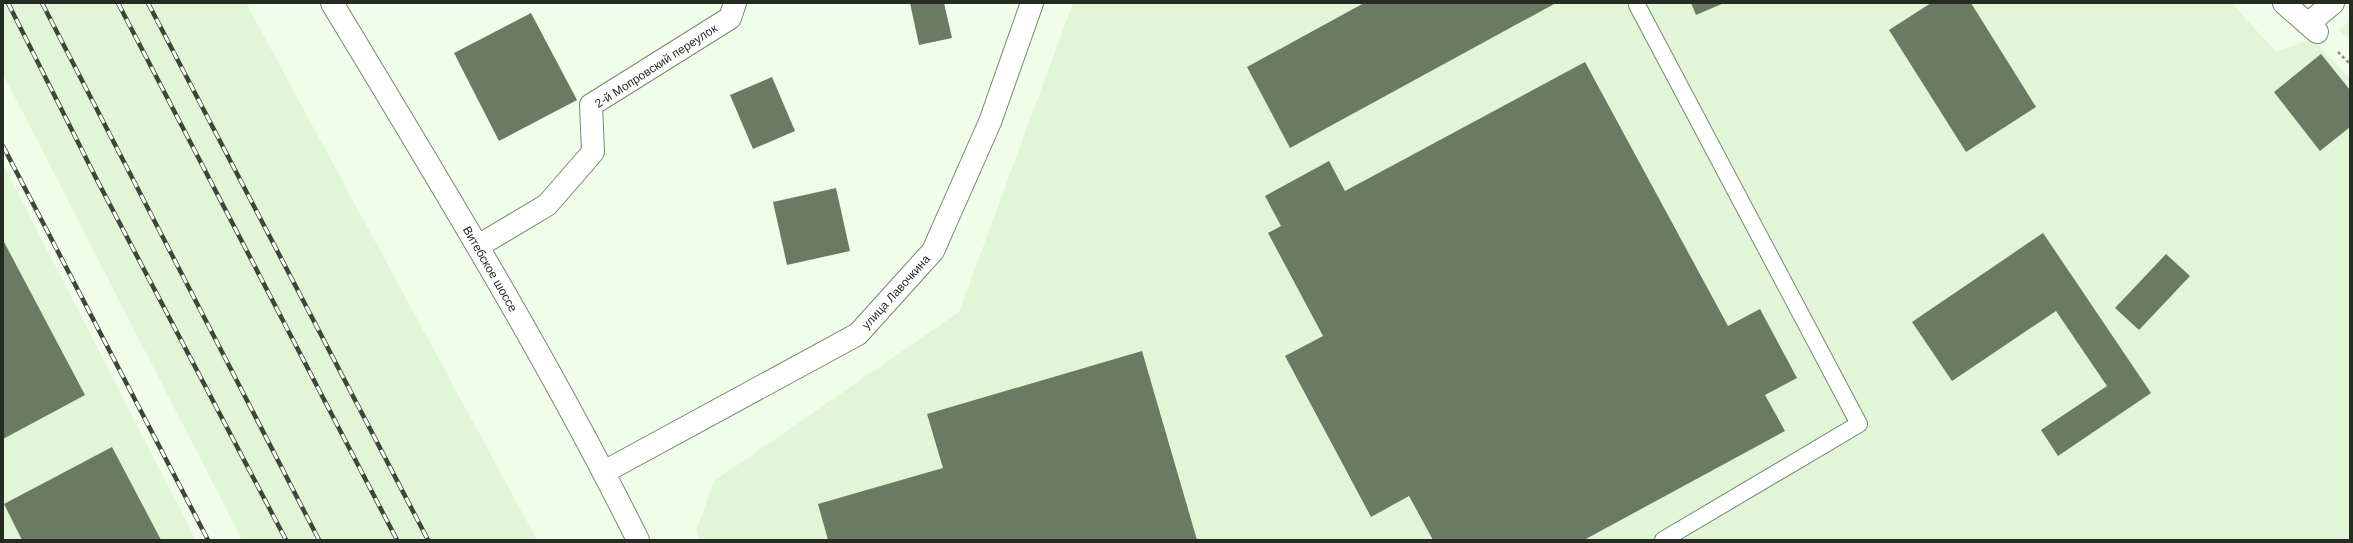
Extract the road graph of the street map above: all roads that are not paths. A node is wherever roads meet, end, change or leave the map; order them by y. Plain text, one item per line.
1 (332, 3) edge
2 (735, 3) edge
3 (1032, 3) edge
4 (2284, 3) edge
5 (2333, 3) edge
6 (1638, 4) dead end
7 (478, 246) junction
8 (604, 472) junction
9 (638, 540) edge
10 (1663, 540) edge

1 - 7 main road, Витебское шоссе
2 - 7 main road, 2-й Мопровский переулок
3 - 8 main road, улица Лавочкина
4 - 5 main road
6 - 10 lane
7 - 8 main road, Витебское шоссе
8 - 9 main road, Витебское шоссе

